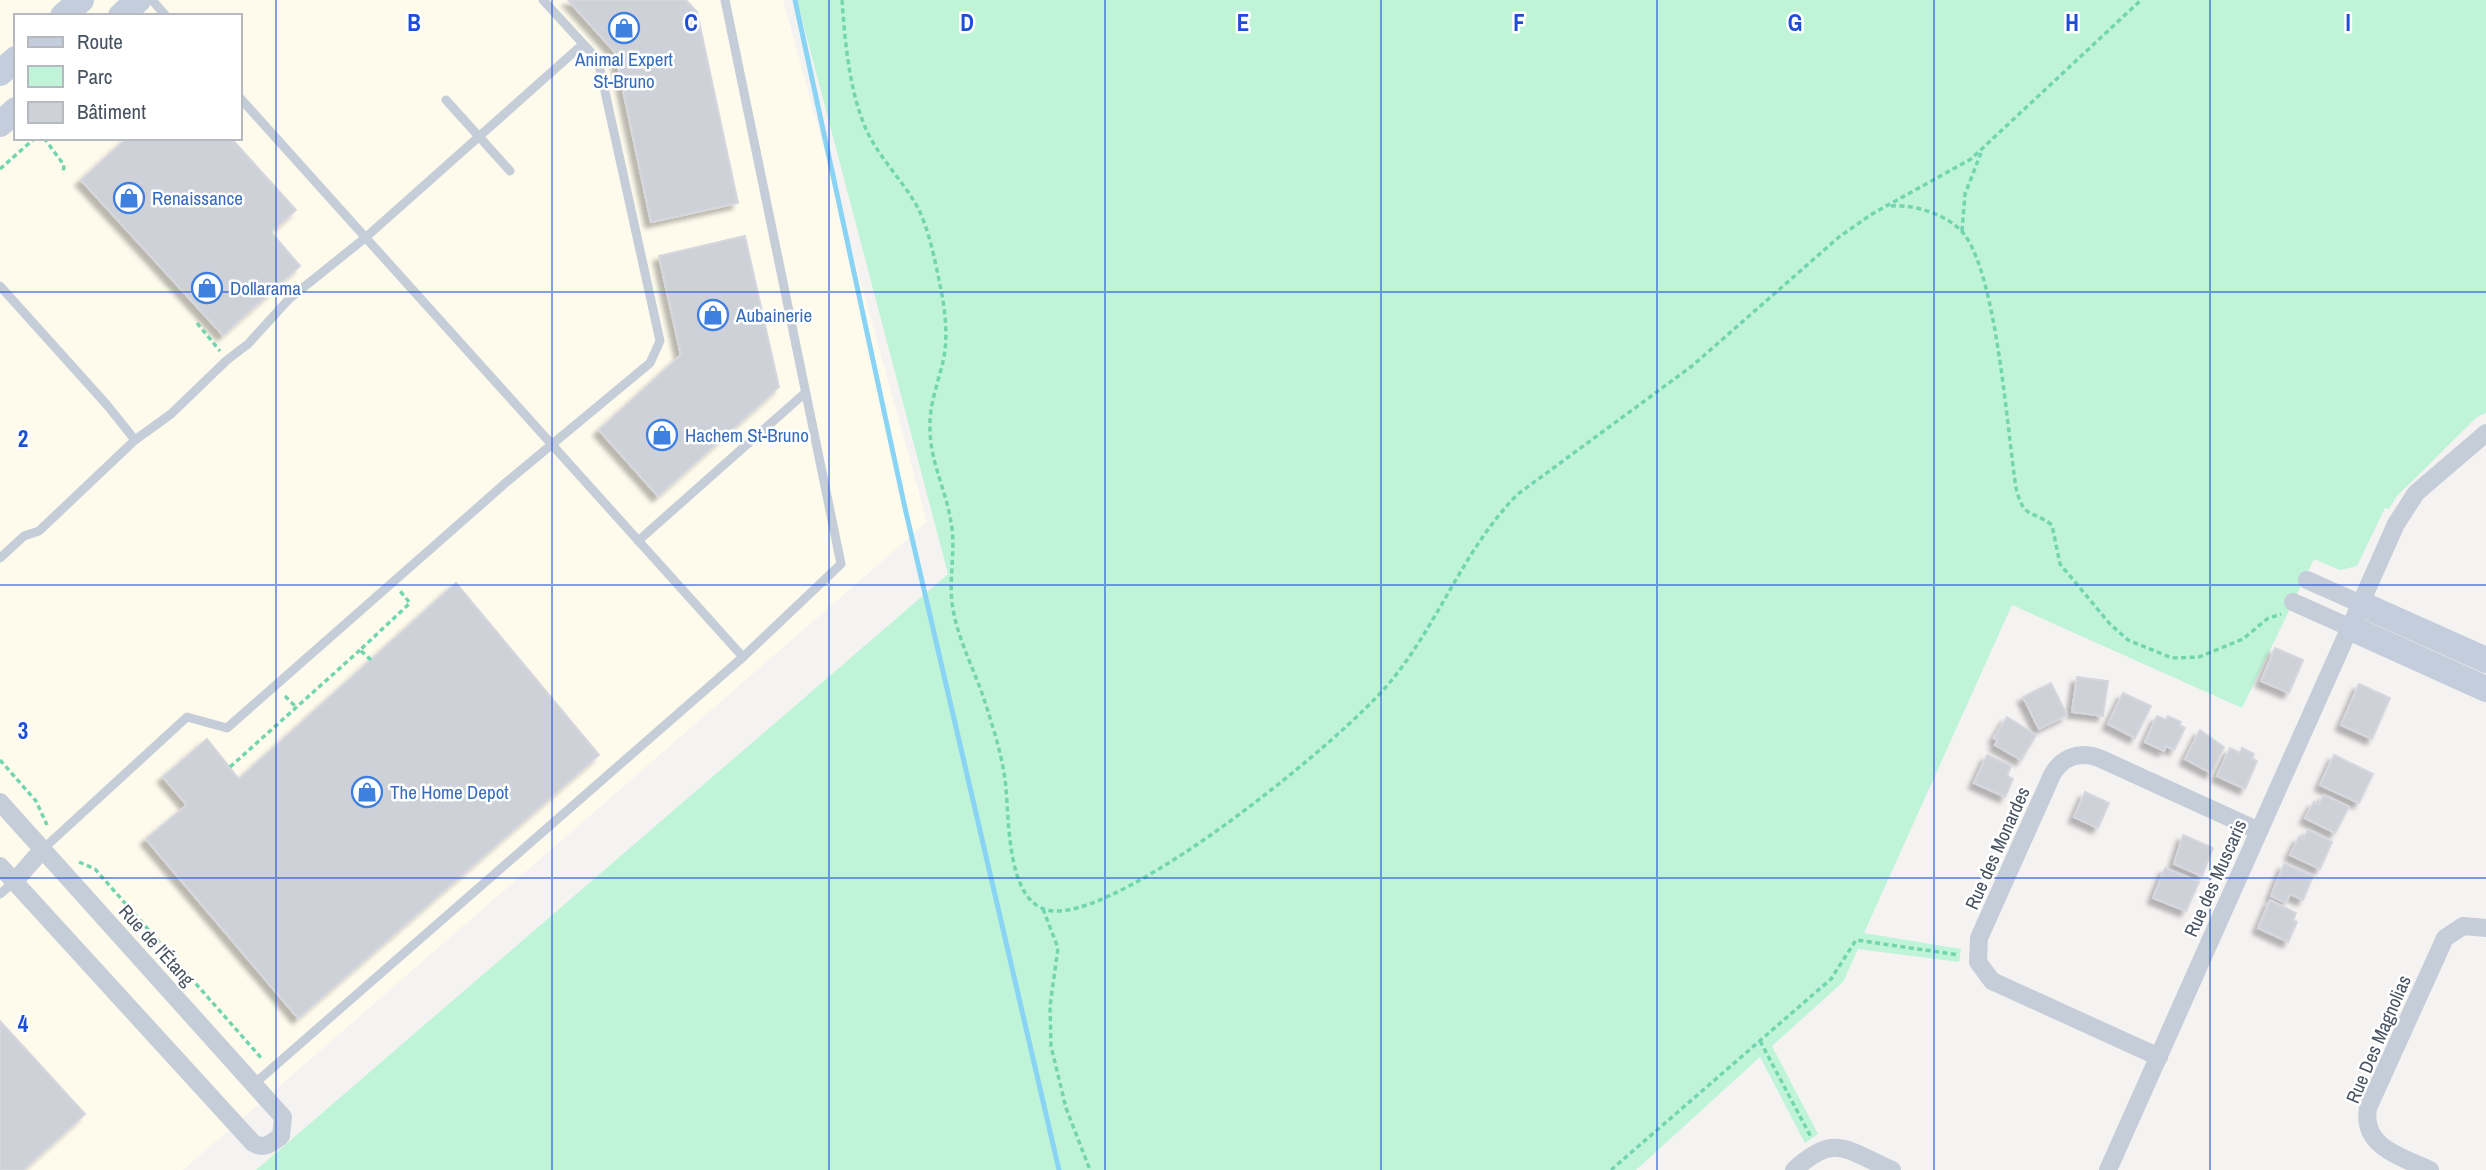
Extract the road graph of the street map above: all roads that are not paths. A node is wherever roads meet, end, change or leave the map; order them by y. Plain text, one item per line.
1 (81, 0) edge
2 (138, 0) edge
3 (152, 0) edge
4 (543, 0) edge
5 (724, 0) edge
6 (65, 14) edge
7 (123, 14) edge
8 (164, 14) edge
9 (583, 44) junction
10 (14, 60) edge
11 (0, 73) edge
12 (242, 100) edge
13 (446, 100) dead end
14 (14, 112) edge
15 (0, 124) edge
16 (480, 138) junction
17 (510, 171) dead end
18 (365, 238) junction
19 (0, 286) edge
20 (805, 393) junction
21 (2486, 433) edge
22 (135, 440) junction
23 (552, 445) junction
24 (638, 541) junction
25 (0, 558) edge
26 (2307, 580) dead end
27 (2298, 604) road end
28 (2356, 616) junction
29 (743, 657) junction
30 (2486, 660) edge
31 (2486, 689) edge
32 (0, 802) edge
33 (2259, 831) junction
34 (49, 843) junction
35 (0, 866) edge
36 (14, 882) junction
37 (0, 894) edge
38 (2486, 928) edge
39 (2159, 1056) junction
40 (254, 1084) junction
41 (1794, 1170) edge
42 (1892, 1170) edge
43 (2108, 1170) edge
44 (2430, 1170) edge

1 - 6 street
2 - 7 street
3 - 8 lane
4 - 9 lane
5 - 20 lane
9 - 16 lane
9 - 23 lane
10 - 11 street
12 - 18 lane
13 - 16 lane
14 - 15 street
16 - 17 lane
16 - 18 lane
18 - 22 lane
18 - 23 lane
19 - 22 lane
20 - 24 lane
20 - 29 lane
21 - 28 street, Rue des Muscaris
22 - 25 lane
23 - 24 lane
23 - 34 lane
24 - 29 lane
26 - 28 street
27 - 28 street
28 - 30 street
28 - 31 street
28 - 33 street, Rue des Muscaris
29 - 40 lane
32 - 34 street, Rue de l'Étang
33 - 39 street, Rue des Muscaris
33 - 39 street, Rue des Monardes
34 - 36 street
34 - 40 street, Rue de l'Étang
35 - 36 street
36 - 37 lane
36 - 40 street, Rue de l'Étang
38 - 44 street, Rue Des Magnolias
39 - 43 street, Rue des Muscaris
41 - 42 street

